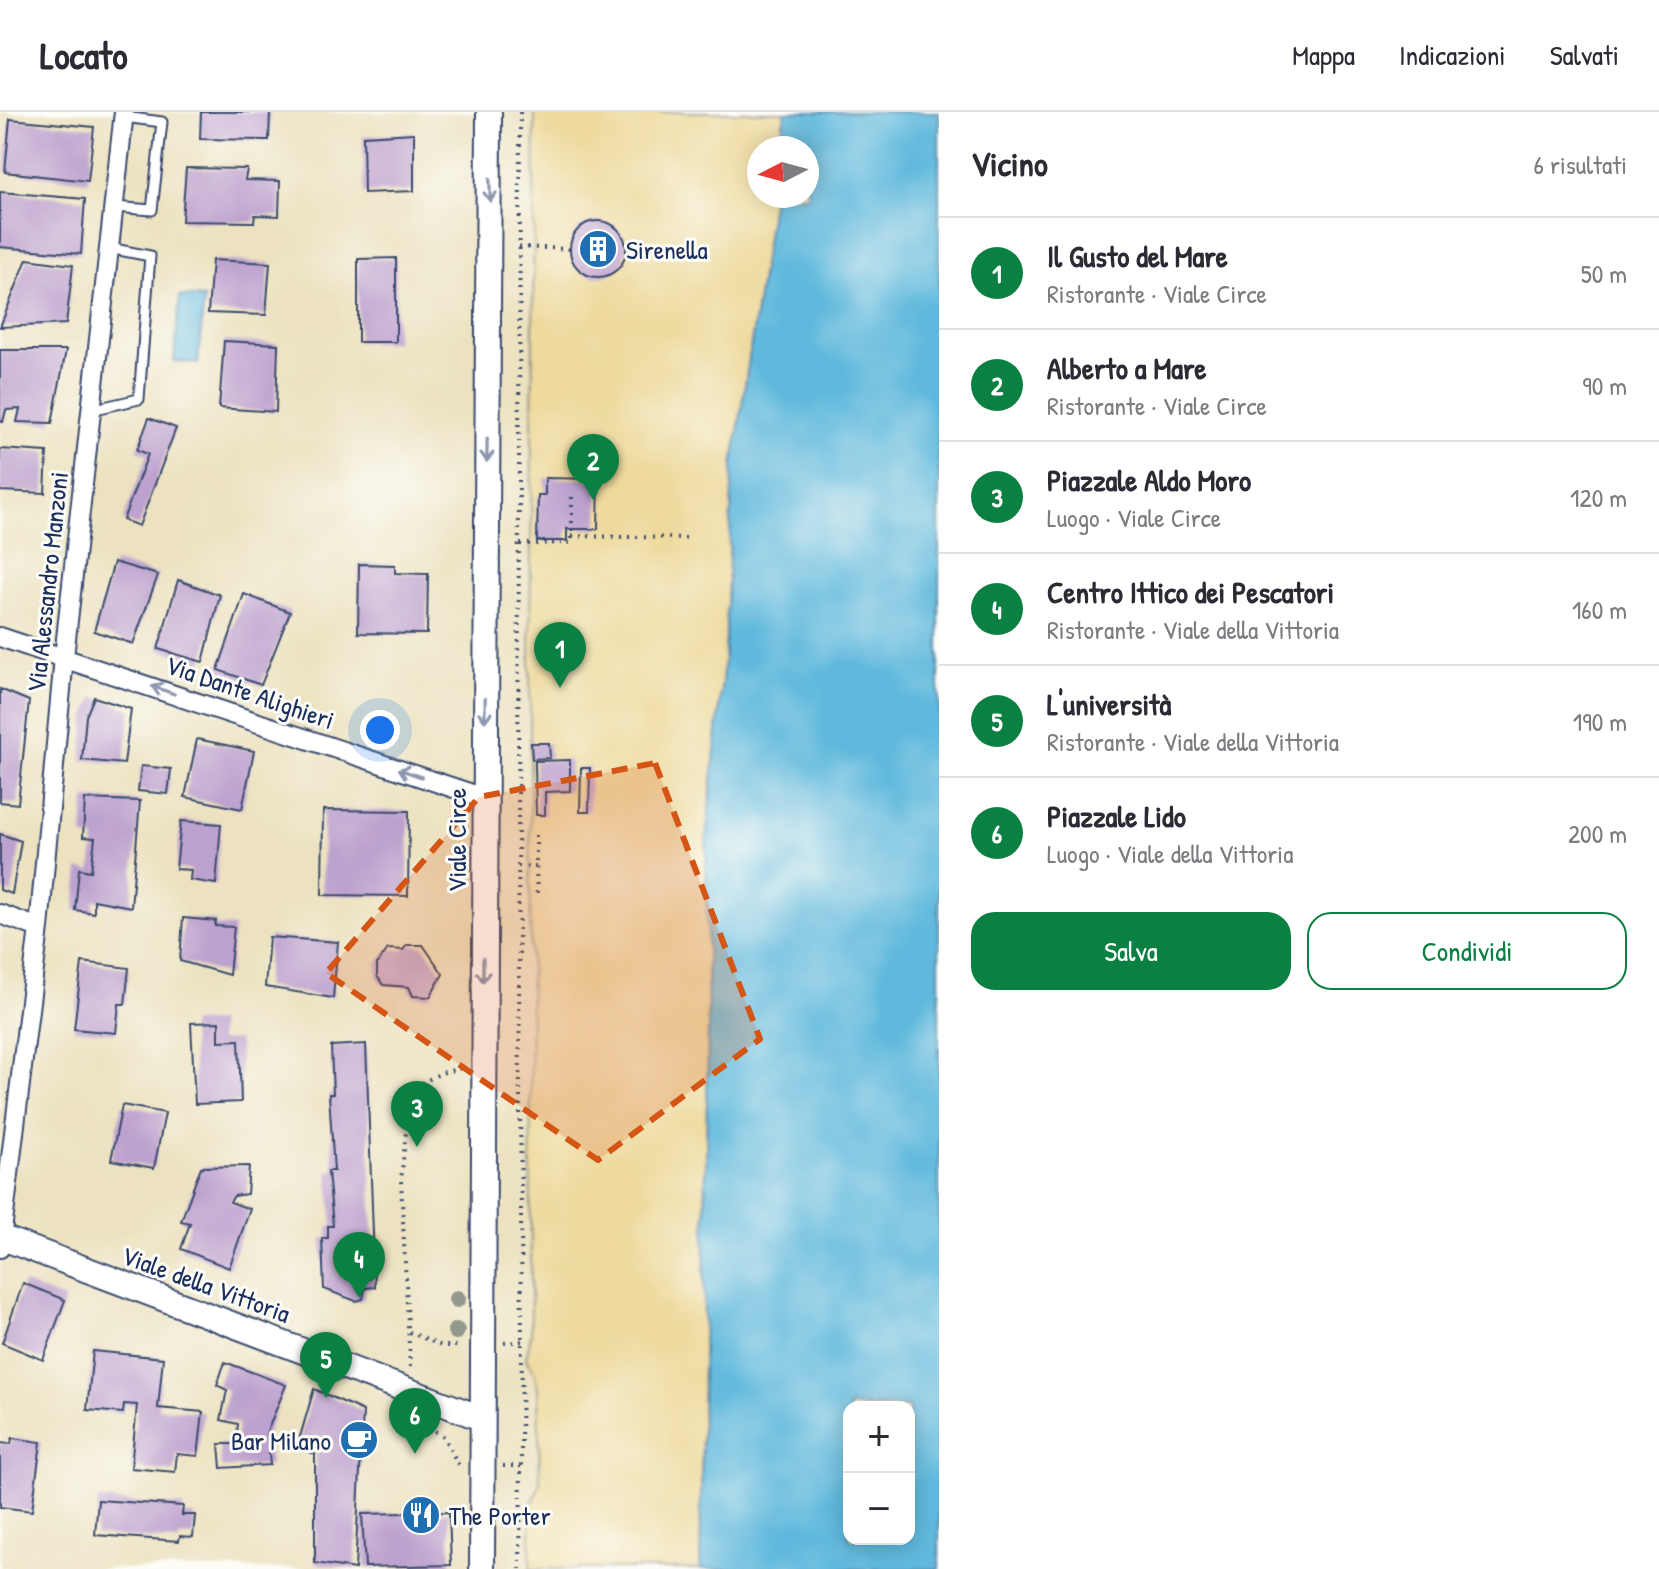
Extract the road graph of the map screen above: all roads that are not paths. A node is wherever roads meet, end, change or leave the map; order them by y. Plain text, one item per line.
1 (489, 112) edge
2 (124, 114) edge
3 (114, 207) junction
4 (109, 248) junction
5 (91, 410) junction
6 (0, 637) edge
7 (64, 657) junction
8 (484, 798) junction
9 (0, 914) edge
10 (39, 928) junction
11 (1, 1241) edge
12 (481, 1418) junction
13 (482, 1569) edge

1 -> 8 street, Viale Circe
2 - 3 street, Via Alessandro Manzoni
2 - 3 lane
3 - 4 street, Via Alessandro Manzoni
4 - 5 street, Via Alessandro Manzoni
4 - 5 lane
5 - 7 street, Via Alessandro Manzoni
6 - 7 street, Via Dante Alighieri
8 -> 7 street, Via Dante Alighieri
7 - 10 street, Via Alessandro Manzoni
8 -> 12 street, Viale Circe
9 - 10 street
10 - 11 street, Via Alessandro Manzoni
11 - 12 street, Viale della Vittoria
12 - 13 street, Viale Circe

